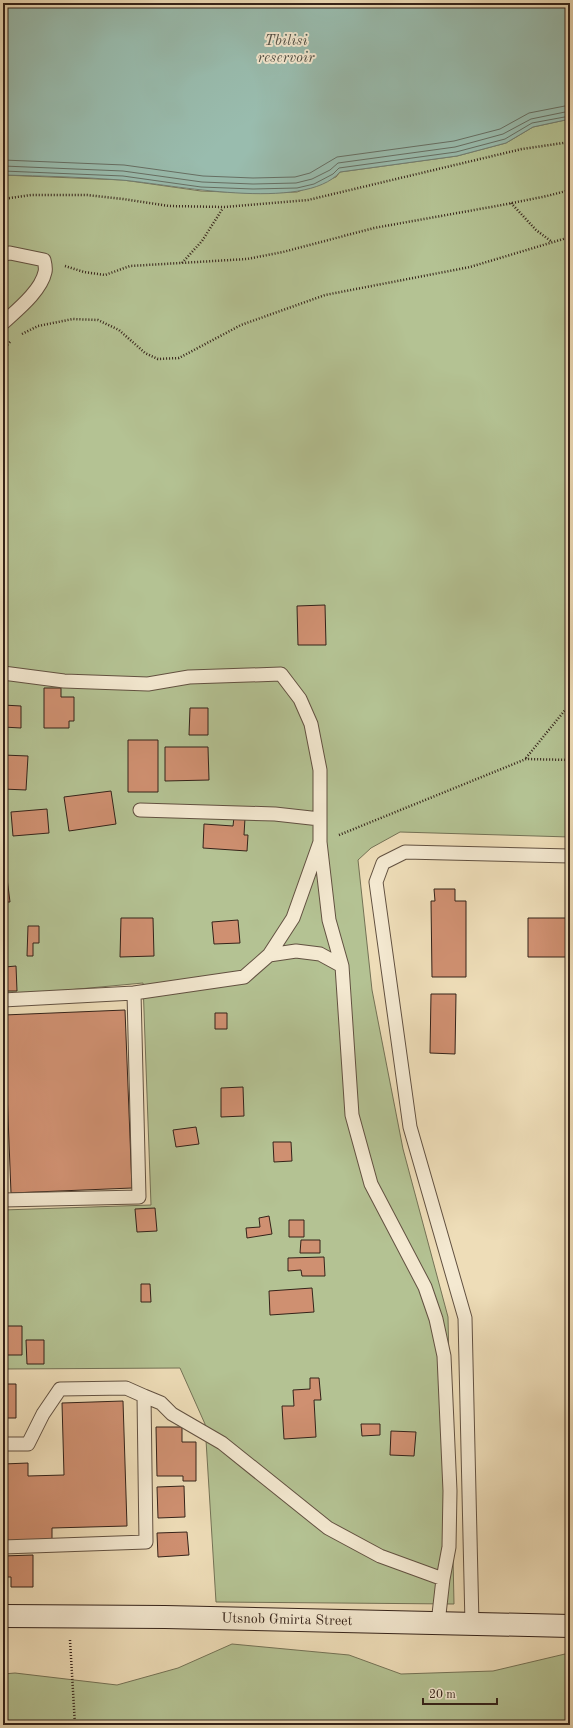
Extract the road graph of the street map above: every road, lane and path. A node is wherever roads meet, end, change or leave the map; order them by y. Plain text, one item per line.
1 (570, 142) edge
2 (570, 190) edge
3 (3, 199) edge
4 (511, 203) junction
5 (224, 207) junction
6 (570, 237) edge
7 (552, 242) junction
8 (3, 254) edge
9 (44, 260) junction
10 (182, 262) junction
11 (3, 323) edge
12 (17, 336) dead end
13 (12, 340) dead end
14 (3, 349) edge
15 (3, 673) edge
16 (570, 704) edge
17 (526, 758) junction
18 (570, 760) edge
19 (140, 810) dead end
20 (320, 819) junction
21 (320, 842) junction
22 (570, 856) edge
23 (269, 955) junction
24 (342, 966) junction
25 (134, 993) junction
26 (3, 1000) edge
27 (3, 1200) edge
28 (144, 1396) junction
29 (3, 1444) edge
30 (3, 1547) edge
31 (442, 1579) junction
32 (3, 1616) edge
33 (69, 1616) junction
34 (438, 1623) junction
35 (472, 1624) junction
36 (570, 1626) edge
37 (75, 1725) edge

1 - 5 path
2 - 4 path
3 - 5 path
4 - 7 path
4 - 10 path
5 - 10 path
6 - 7 path
7 - 12 path
8 - 9 lane
9 - 10 path
9 - 11 lane
13 - 14 path
15 - 20 lane
16 - 17 path
17 - 18 path
17 - 21 path
19 - 20 lane
20 - 21 lane
21 - 23 lane
21 - 24 lane
22 - 35 lane
23 - 24 lane
23 - 25 lane
24 - 31 lane
25 - 26 lane
25 - 27 lane
28 - 29 lane
28 - 30 lane
28 - 31 lane
31 - 34 lane
32 - 33 main road, Utsnob Gmirta Street
33 - 34 main road, Utsnob Gmirta Street
33 - 37 path
34 - 35 main road, Utsnob Gmirta Street
35 - 36 main road, Utsnob Gmirta Street

